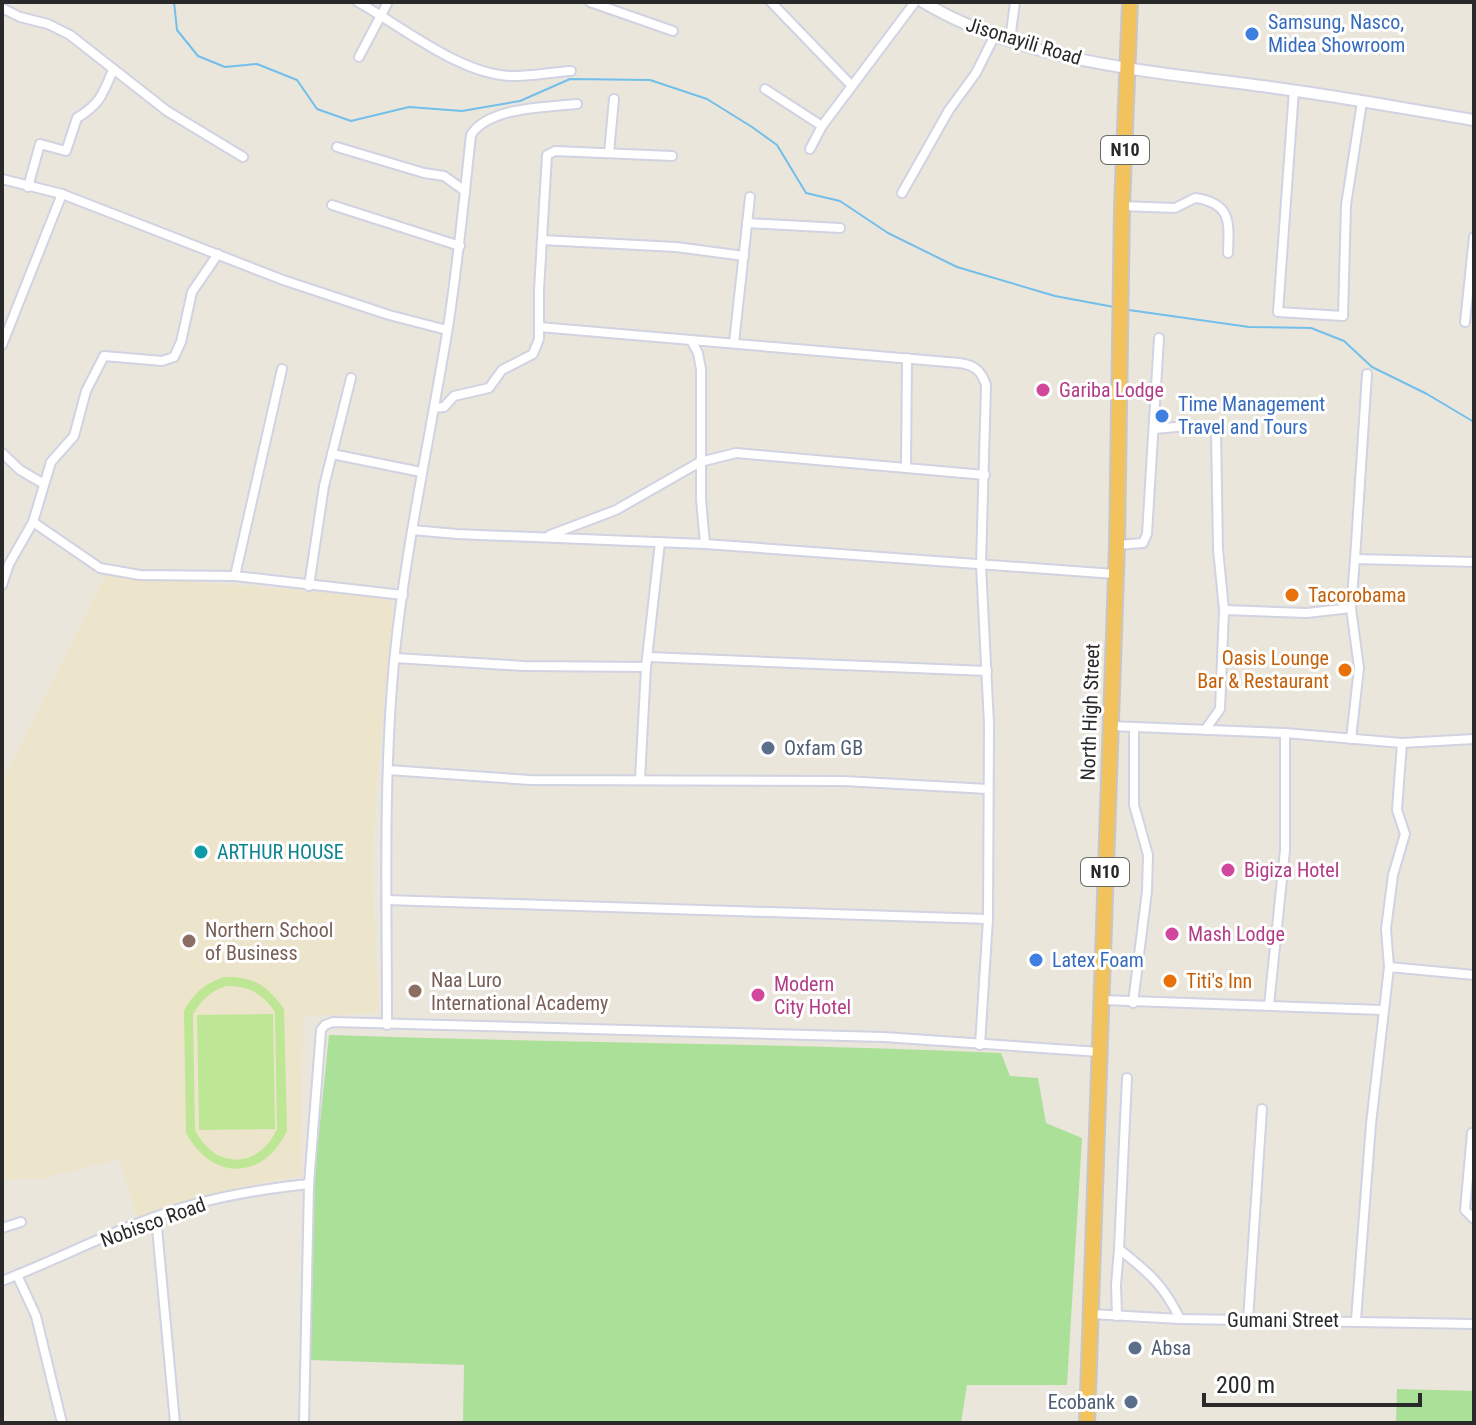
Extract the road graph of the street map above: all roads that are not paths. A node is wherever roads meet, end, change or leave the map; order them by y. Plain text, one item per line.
1 (358, 2) edge
2 (388, 2) edge
3 (590, 2) edge
4 (771, 2) edge
5 (915, 2) edge
6 (923, 2) edge
7 (1015, 2) edge
8 (1130, 2) edge
9 (2, 8) edge
10 (381, 15) junction
11 (673, 31) dead end
12 (994, 37) junction
13 (1010, 40) junction
14 (359, 57) dead end
15 (1129, 68) junction
16 (113, 70) junction
17 (571, 71) dead end
18 (852, 86) junction
19 (765, 89) dead end
20 (1294, 90) junction
21 (614, 99) dead end
22 (1362, 102) junction
23 (577, 104) dead end
24 (1474, 120) edge
25 (822, 126) junction
26 (337, 147) dead end
27 (810, 149) dead end
28 (609, 153) junction
29 (672, 156) dead end
30 (243, 157) dead end
31 (2, 179) edge
32 (28, 187) junction
33 (465, 191) junction
34 (902, 193) dead end
35 (62, 194) junction
36 (750, 197) dead end
37 (332, 205) dead end
38 (1122, 206) junction
39 (747, 223) junction
40 (840, 228) dead end
41 (1474, 237) edge
42 (542, 240) junction
43 (460, 246) junction
44 (1228, 253) dead end
45 (218, 254) junction
46 (744, 256) junction
47 (1465, 322) dead end
48 (539, 327) junction
49 (447, 330) junction
50 (1159, 338) dead end
51 (691, 340) junction
52 (734, 343) junction
53 (2, 345) edge
54 (907, 358) junction
55 (282, 369) dead end
56 (1367, 374) dead end
57 (351, 378) dead end
58 (434, 408) junction
59 (1154, 429) junction
60 (2, 453) edge
61 (332, 454) junction
62 (700, 462) junction
63 (906, 468) junction
64 (421, 472) junction
65 (985, 475) junction
66 (44, 484) junction
67 (33, 522) junction
68 (412, 530) junction
69 (547, 537) junction
70 (660, 542) junction
71 (705, 544) junction
72 (1117, 545) junction
73 (1355, 559) junction
74 (1474, 562) edge
75 (981, 565) junction
76 (1115, 574) junction
77 (235, 576) junction
78 (2, 585) edge
79 (309, 586) junction
80 (403, 595) junction
81 (1351, 608) junction
82 (1224, 610) junction
83 (395, 658) junction
84 (648, 662) junction
85 (987, 671) junction
86 (1109, 726) junction
87 (1134, 727) junction
88 (1205, 730) junction
89 (1285, 733) junction
90 (1351, 739) junction
91 (1474, 739) edge
92 (1402, 743) junction
93 (388, 770) junction
94 (640, 779) junction
95 (988, 789) junction
96 (387, 900) junction
97 (988, 919) junction
98 (1389, 967) junction
99 (1474, 975) edge
100 (1102, 1000) junction
101 (1133, 1003) junction
102 (1269, 1005) junction
103 (1382, 1010) junction
104 (387, 1025) junction
105 (980, 1045) junction
106 (1100, 1052) junction
107 (1127, 1078) dead end
108 (1262, 1109) dead end
109 (1472, 1133) dead end
110 (309, 1184) junction
111 (156, 1217) junction
112 (1474, 1219) edge
113 (21, 1222) dead end
114 (2, 1228) edge
115 (1119, 1249) junction
116 (1157, 1266) dead end
117 (17, 1275) junction
118 (1153, 1276) junction
119 (2, 1281) edge
120 (1091, 1314) junction
121 (1117, 1316) junction
122 (1180, 1319) junction
123 (1248, 1320) junction
124 (1356, 1320) junction
125 (1474, 1324) edge
126 (62, 1423) edge
127 (175, 1423) edge
128 (304, 1423) edge
129 (1087, 1423) edge

1 - 10 street
2 - 10 street
3 - 11 street
4 - 18 street
5 - 18 street
6 - 12 street, Jisonayili Road
7 - 13 street
8 - 15 highway, North High Street / N10
9 - 16 street
10 - 14 street
10 - 17 street
12 - 13 street, Jisonayili Road
12 - 34 street
13 - 15 street, Jisonayili Road
15 - 20 street, Jisonayili Road
15 - 38 highway, North High Street / N10
16 - 30 street
16 - 32 street
18 - 25 street
19 - 25 street
20 - 22 street, Jisonayili Road
20 - 22 street
21 - 28 street
22 - 24 street, Jisonayili Road
23 - 33 street
25 - 27 street
26 - 33 street
28 - 29 street
28 - 42 street
31 - 32 street
32 - 35 street
33 - 43 street
35 - 45 street
35 - 53 street
36 - 39 street
37 - 43 street
38 - 44 street
38 - 72 highway, North High Street / N10
39 - 40 street
39 - 46 street
41 - 47 street
42 - 46 street
42 - 48 street
43 - 49 street
45 - 49 street
45 - 66 street
46 - 52 street
48 - 51 street
48 - 58 street
49 - 58 street
50 - 59 street
51 - 52 street
51 - 62 street
52 - 54 street
54 - 63 street
54 - 65 street
55 - 77 street
56 - 73 street
57 - 61 street
58 - 64 street
59 - 72 street
59 - 82 street
60 - 66 street
61 - 64 street
61 - 79 street
62 - 63 street
62 - 69 street
62 - 71 street
63 - 65 street
64 - 68 street
65 - 75 street
66 - 67 street
67 - 77 street
67 - 78 street
68 - 69 street
68 - 80 street
69 - 70 street
70 - 71 street
70 - 84 street
71 - 75 street
72 - 76 highway, North High Street / N10
73 - 74 street
73 - 81 street
75 - 76 street
75 - 85 street
76 - 86 highway, North High Street / N10
77 - 79 street
79 - 80 street
80 - 83 street
81 - 82 street
81 - 90 street
82 - 88 street
83 - 84 street
83 - 93 street
84 - 85 street
84 - 94 street
85 - 95 street
86 - 87 street
86 - 100 highway, North High Street / N10
87 - 88 street
87 - 101 street
88 - 89 street
89 - 90 street
89 - 102 street
90 - 92 street
91 - 92 street
92 - 98 street
93 - 94 street
93 - 96 street
94 - 95 street
95 - 97 street
96 - 97 street
96 - 104 street
97 - 105 street
98 - 99 street
98 - 103 street
100 - 101 street
100 - 106 highway, North High Street / N10
101 - 102 street
102 - 103 street
103 - 124 street
104 - 105 street
104 - 110 street
105 - 106 street
106 - 120 highway, North High Street / N10
107 - 115 street
108 - 123 street
109 - 112 street
110 - 111 street, Nobisco Road
110 - 128 street
111 - 117 street, Nobisco Road
111 - 127 street
113 - 114 street
115 - 118 street
115 - 121 street
116 - 118 street
117 - 119 street, Nobisco Road
117 - 126 street
118 - 122 street
120 - 121 street, Gumani Street
120 - 129 highway, North High Street / N10
121 - 122 street, Gumani Street
122 - 123 street, Gumani Street
123 - 124 street, Gumani Street
124 - 125 street, Gumani Street

